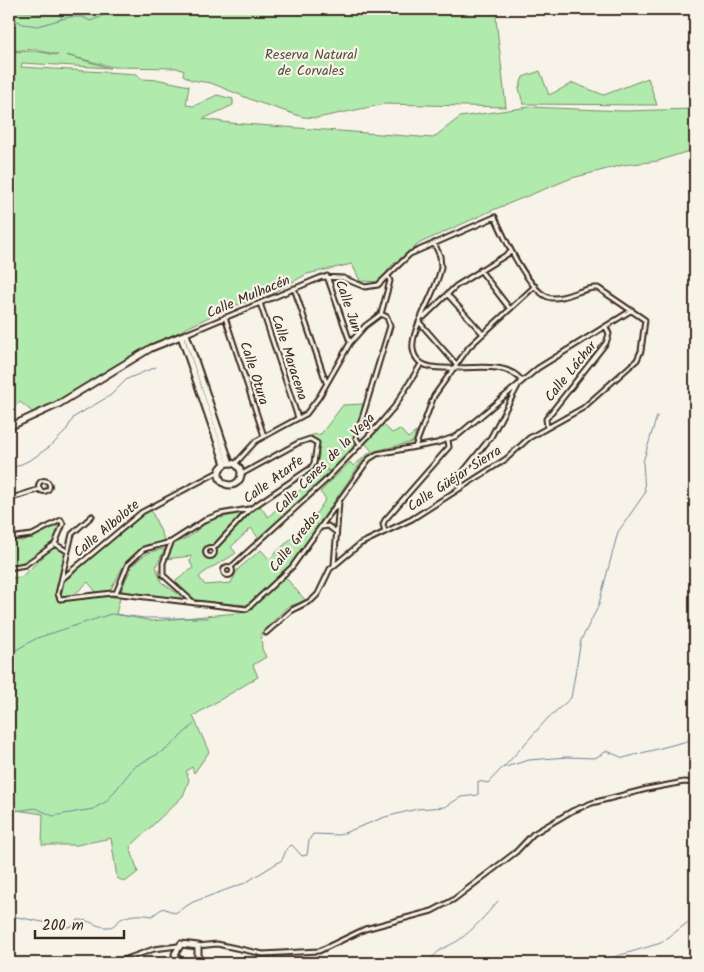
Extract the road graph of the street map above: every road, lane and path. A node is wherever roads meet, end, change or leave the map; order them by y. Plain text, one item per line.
1 (434, 243) junction
2 (511, 252) junction
3 (480, 270) junction
4 (327, 276) junction
5 (388, 276) junction
6 (535, 286) junction
7 (294, 288) junction
8 (447, 294) junction
9 (260, 303) junction
10 (510, 309) junction
11 (632, 310) junction
12 (381, 314) junction
13 (225, 317) junction
14 (422, 318) junction
15 (420, 323) junction
16 (606, 327) junction
17 (483, 334) junction
18 (184, 335) junction
19 (350, 343) junction
20 (421, 364) junction
21 (455, 366) junction
22 (521, 380) junction
23 (326, 383) junction
24 (298, 418) junction
25 (9, 427) edge
26 (547, 427) junction
27 (420, 435) junction
28 (264, 436) junction
29 (448, 440) junction
30 (360, 444) junction
31 (422, 445) junction
32 (415, 446) junction
33 (230, 464) junction
34 (220, 471) junction
35 (240, 475) junction
36 (460, 487) junction
37 (40, 489) dead end
38 (9, 499) edge
39 (339, 501) junction
40 (250, 509) junction
41 (92, 516) dead end
42 (320, 527) junction
43 (385, 532) junction
44 (336, 533) junction
45 (9, 538) edge
46 (171, 542) junction
47 (55, 544) junction
48 (213, 549) dead end
49 (68, 551) junction
50 (334, 565) junction
51 (9, 568) edge
52 (231, 568) dead end
53 (62, 578) junction
54 (116, 593) junction
55 (186, 596) junction
56 (182, 602) junction
57 (195, 603) junction
58 (266, 633) dead end
59 (695, 783) edge
60 (178, 946) junction
61 (198, 946) junction
62 (175, 954) junction
63 (170, 960) junction
64 (200, 961) edge
65 (179, 962) edge
66 (115, 963) edge
67 (160, 963) edge
68 (228, 963) edge

1 - 2 street
1 - 5 street
1 - 14 street
2 - 3 street
2 - 6 street
3 - 8 street
3 - 10 street
4 - 5 street
4 - 7 street, Calle Mulhacén
4 - 19 street, Calle Jun
5 - 12 street
6 - 10 street
6 - 11 street
7 - 9 street, Calle Mulhacén
7 - 23 street
8 - 14 street
8 - 17 street
9 - 13 street, Calle Mulhacén
9 - 24 street, Calle Maracena
10 - 17 street
11 - 16 street, Calle Gredos
11 - 26 street, Calle Güéjar Sierra
12 - 19 street
12 - 30 street
13 - 18 street, Calle Mulhacén
13 - 28 street, Calle Otura
14 - 15 street
15 - 20 street
15 - 21 street
16 - 22 street, Calle Gredos
16 - 26 street, Calle Láchar
17 - 21 street
18 - 25 street, Calle Mulhacén
18 - 33 street
19 - 23 street
20 - 21 street
20 - 30 street, Calle Cenes de la Vega
21 - 22 street
21 - 27 street
22 - 29 street, Calle Gredos
22 - 36 street
23 - 24 street
24 - 28 street
26 - 36 street, Calle Güéjar Sierra
27 - 31 street
27 - 32 street
28 - 33 street
29 - 31 street, Calle Gredos
29 - 43 street
30 - 52 street, Calle Cenes de la Vega
31 - 32 street, Calle Gredos
32 - 39 street, Calle Gredos
33 - 34 street
33 - 35 street
34 - 35 street
34 - 53 street, Calle Albolote
35 - 40 street, Calle Atarfe
36 - 43 street, Calle Güéjar Sierra
37 - 38 street
39 - 42 street, Calle Gredos
39 - 44 street
40 - 46 street
40 - 48 street, Calle Atarfe
41 - 49 street, Calle Gredos
42 - 44 street
42 - 57 street, Calle Gredos
43 - 50 street, Calle Güéjar Sierra
44 - 50 street
45 - 47 street
46 - 54 street
46 - 55 street
47 - 49 street
47 - 51 street
49 - 53 street, Calle Gredos
50 - 58 street, Calle Güéjar Sierra
53 - 54 street, Calle Gredos
54 - 56 street, Calle Gredos
55 - 56 street
55 - 57 street
56 - 57 street, Calle Gredos
59 - 61 street
60 - 61 street
60 - 62 street
60 - 66 street
61 - 64 street
62 - 63 street
62 - 65 street
63 - 65 street
63 - 67 street
64 - 68 street

